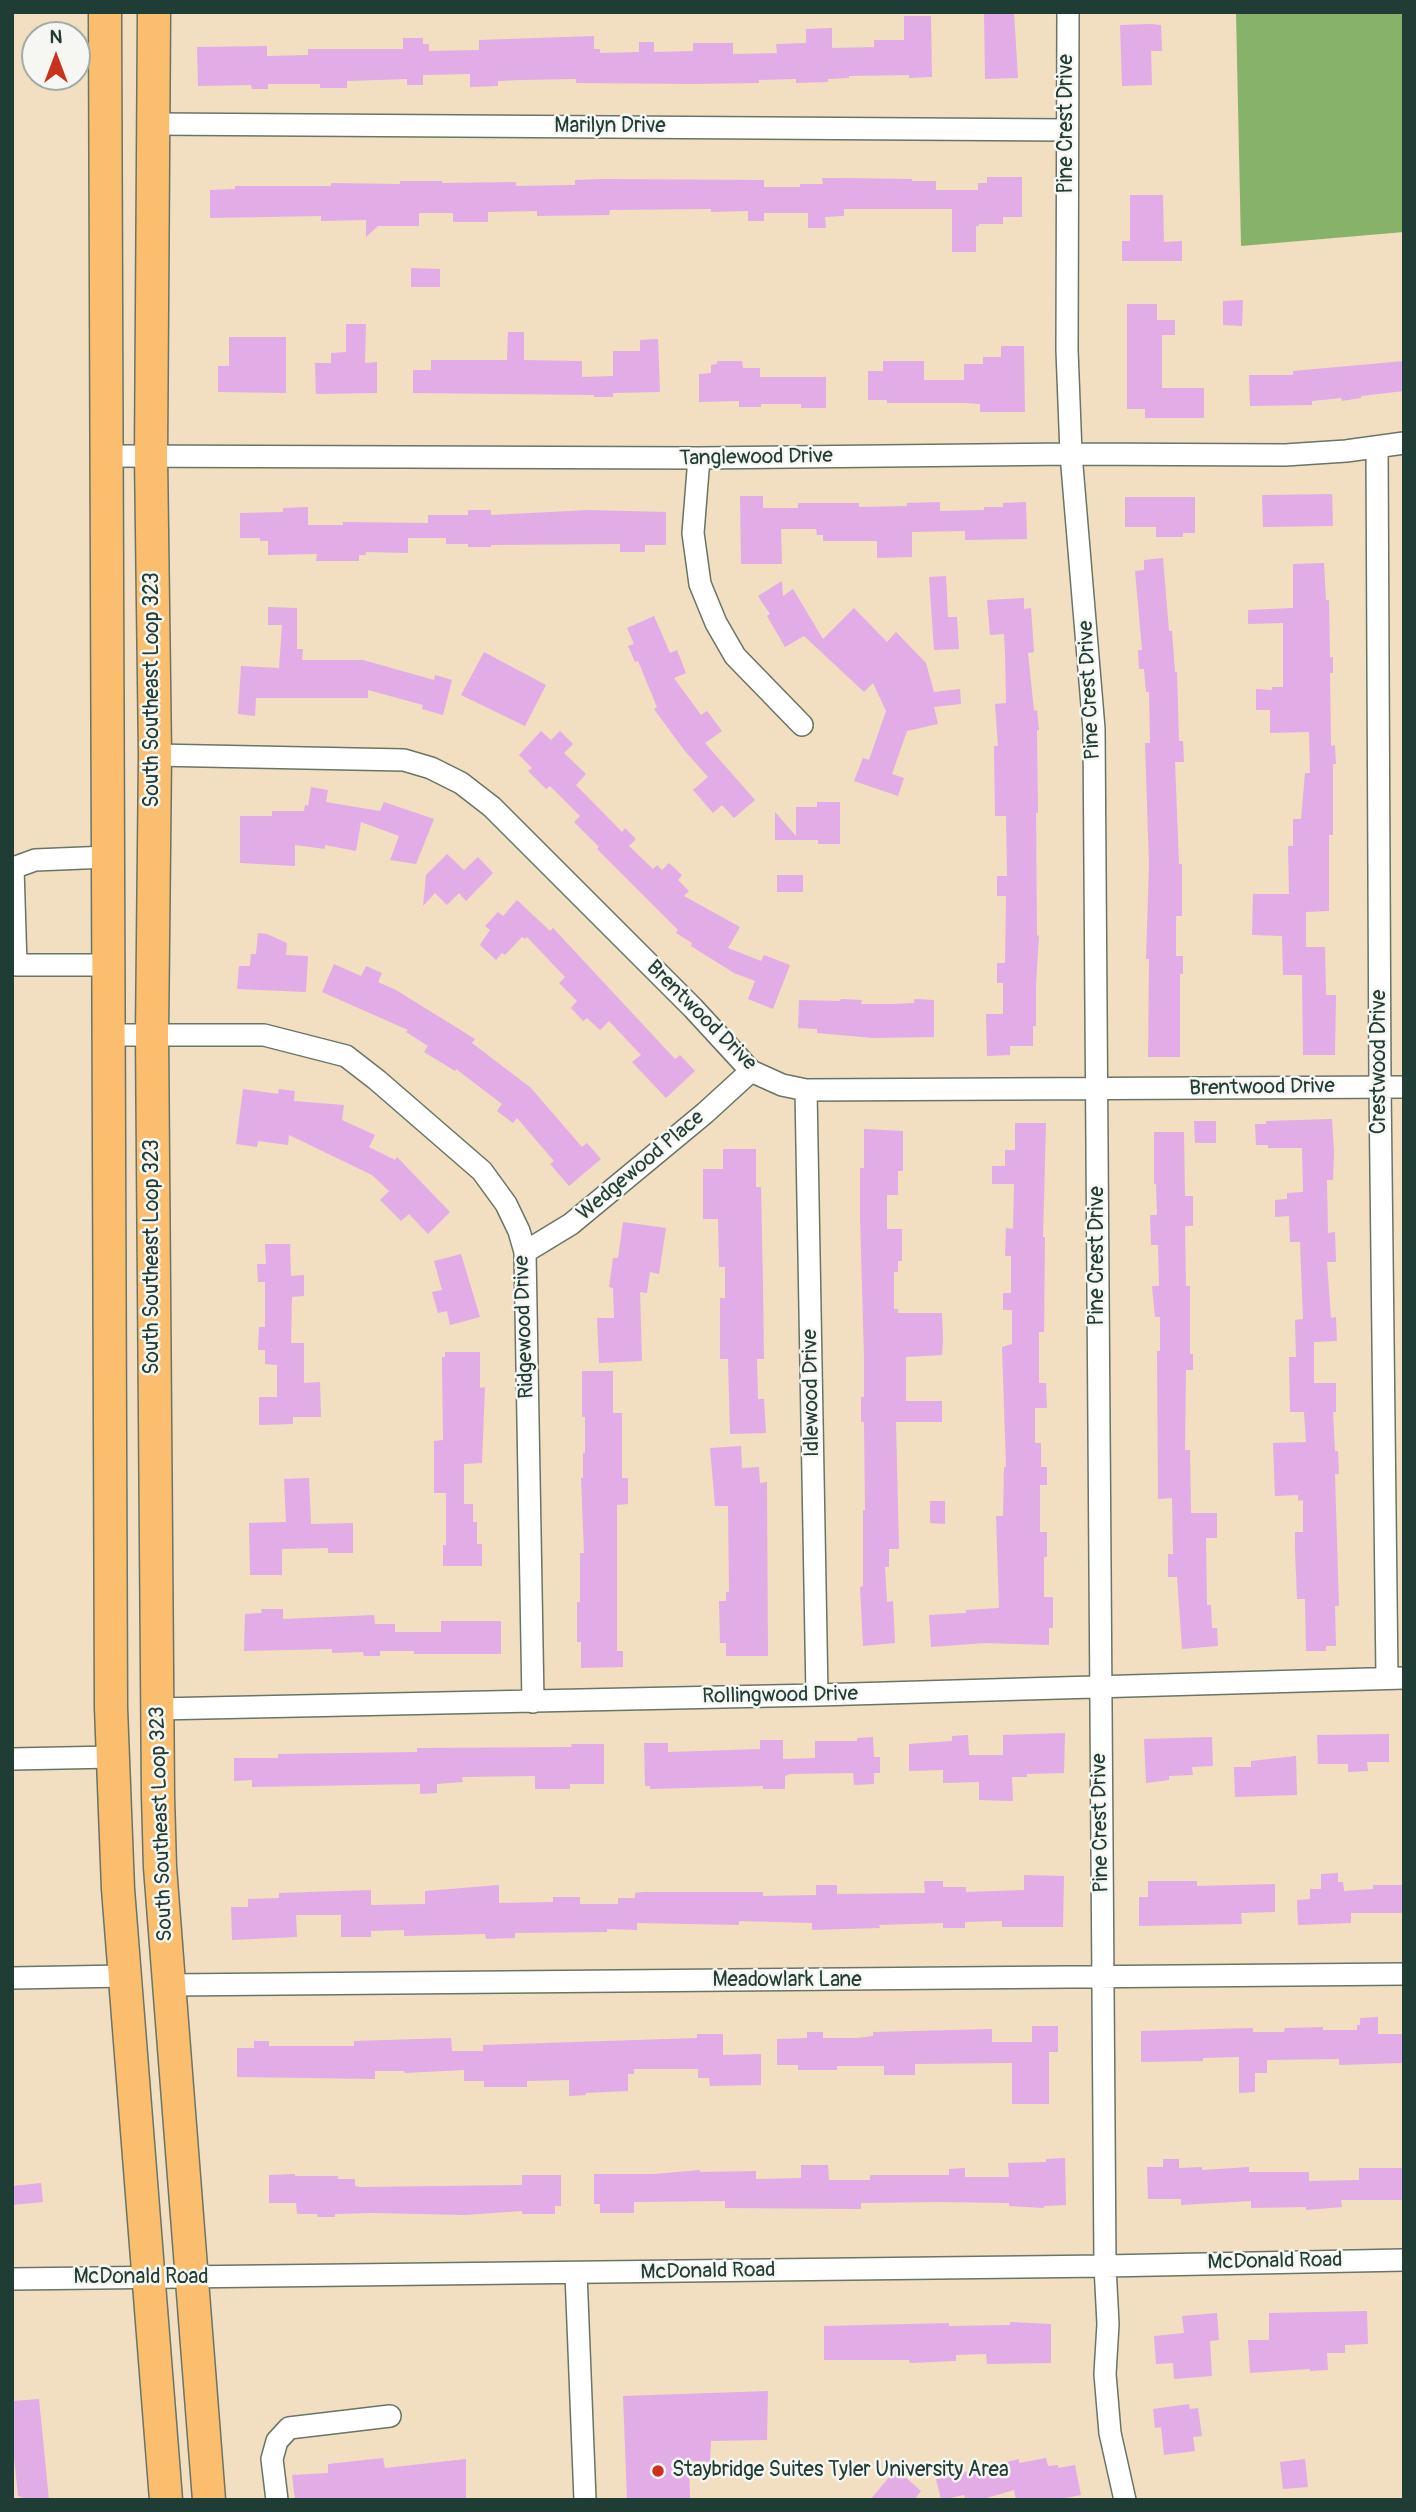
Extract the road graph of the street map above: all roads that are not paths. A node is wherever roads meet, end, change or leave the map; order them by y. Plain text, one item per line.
1 (105, 12) edge
2 (154, 12) edge
3 (1068, 12) edge
4 (154, 124) junction
5 (1066, 130) junction
6 (1404, 443) edge
7 (1377, 447) junction
8 (1070, 454) junction
9 (107, 456) junction
10 (151, 456) junction
11 (698, 458) junction
12 (802, 726) dead end
13 (155, 755) junction
14 (108, 857) junction
15 (13, 868) edge
16 (108, 964) junction
17 (14, 965) edge
18 (152, 1034) junction
19 (108, 1035) junction
20 (751, 1071) junction
21 (1380, 1086) junction
22 (1404, 1087) edge
23 (806, 1090) junction
24 (1097, 1090) junction
25 (525, 1252) junction
26 (1395, 1678) edge
27 (1100, 1688) junction
28 (817, 1695) junction
29 (533, 1702) junction
30 (157, 1709) junction
31 (113, 1757) junction
32 (12, 1759) edge
33 (1404, 1974) edge
34 (125, 1976) junction
35 (12, 1978) edge
36 (1103, 1978) junction
37 (170, 1985) junction
38 (1404, 2260) edge
39 (1105, 2266) junction
40 (576, 2273) junction
41 (149, 2277) junction
42 (192, 2277) junction
43 (12, 2279) edge
44 (390, 2416) dead end
45 (166, 2500) edge
46 (209, 2500) edge
47 (277, 2500) edge
48 (584, 2500) edge
49 (1125, 2500) edge

1 - 9 highway, South Southeast Loop 323
2 - 4 highway, South Southeast Loop 323
3 - 5 street, Pine Crest Drive
4 - 5 street, Marilyn Drive
4 - 10 highway, South Southeast Loop 323
5 - 8 street, Pine Crest Drive
6 - 7 street, Tanglewood Drive
7 - 8 street, Tanglewood Drive
7 - 21 street, Crestwood Drive
8 - 11 street, Tanglewood Drive
8 - 24 street, Pine Crest Drive
9 - 10 street, Tanglewood Drive
9 - 14 highway, South Southeast Loop 323
10 - 11 street, Tanglewood Drive
10 - 13 highway, South Southeast Loop 323
11 - 12 street
13 - 18 highway, South Southeast Loop 323
13 - 20 street, Brentwood Drive
14 - 15 street
14 - 16 highway, South Southeast Loop 323
15 - 17 street
16 - 17 street
16 - 19 highway, South Southeast Loop 323
18 - 19 street, Ridgewood Drive
18 - 25 street, Ridgewood Drive
18 - 30 highway, South Southeast Loop 323
19 - 31 highway, South Southeast Loop 323
20 - 23 street, Brentwood Drive
20 - 25 street, Wedgewood Place
21 - 22 street, Brentwood Drive
21 - 24 street, Brentwood Drive
21 - 26 street, Crestwood Drive
23 - 24 street, Brentwood Drive
23 - 28 street, Idlewood Drive
24 - 27 street, Pine Crest Drive
25 - 29 street, Ridgewood Drive
26 - 27 street, Rollingwood Drive
27 - 28 street, Rollingwood Drive
27 - 36 street, Pine Crest Drive
28 - 29 street, Rollingwood Drive
29 - 30 street, Rollingwood Drive
30 - 37 highway, South Southeast Loop 323
31 - 32 street
31 - 34 highway, South Southeast Loop 323
33 - 36 street, Meadowlark Lane
34 - 35 street
34 - 41 highway, South Southeast Loop 323
36 - 37 street, Meadowlark Lane
36 - 39 street, Pine Crest Drive
37 - 42 highway, South Southeast Loop 323
38 - 39 street, McDonald Road
39 - 40 street, McDonald Road
39 - 49 street, Pine Crest Drive
40 - 42 street, McDonald Road
40 - 48 street
41 - 42 street, McDonald Road
41 - 43 street, McDonald Road
41 - 45 highway, South Southeast Loop 323
42 - 46 highway, South Southeast Loop 323
44 - 47 street

